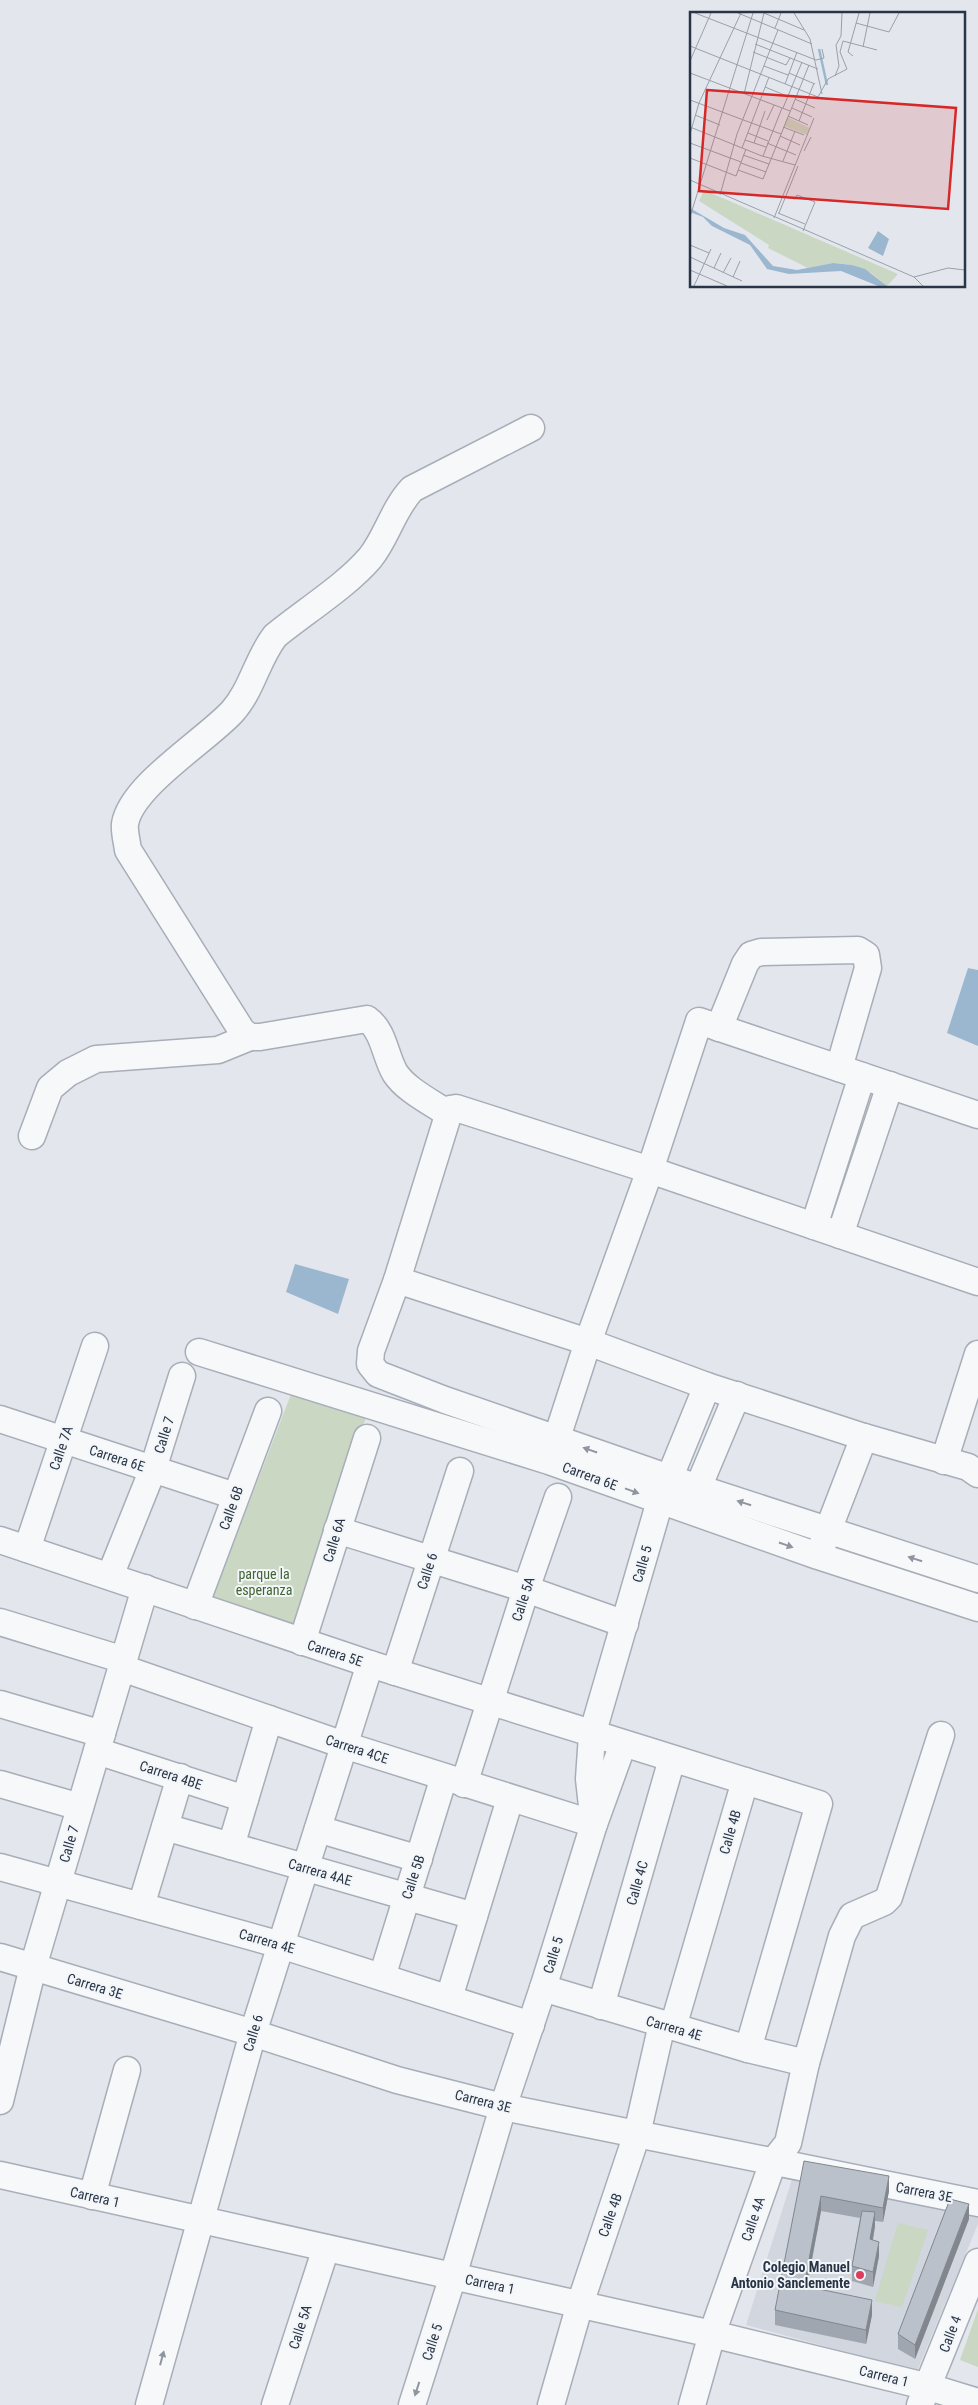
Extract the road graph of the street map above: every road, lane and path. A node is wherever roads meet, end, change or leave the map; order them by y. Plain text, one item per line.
1 (531, 428) dead end
2 (719, 1028) junction
3 (250, 1037) junction
4 (851, 1072) junction
5 (890, 1085) junction
6 (447, 1113) junction
7 (978, 1114) edge
8 (32, 1136) dead end
9 (650, 1170) junction
10 (814, 1226) junction
11 (840, 1235) junction
12 (397, 1280) junction
13 (978, 1282) edge
14 (588, 1342) junction
15 (95, 1346) dead end
16 (199, 1352) dead end
17 (978, 1354) edge
18 (182, 1376) dead end
19 (707, 1386) junction
20 (736, 1395) junction
21 (445, 1400) junction
22 (268, 1411) dead end
23 (0, 1420) edge
24 (437, 1425) junction
25 (498, 1432) junction
26 (864, 1437) junction
27 (366, 1438) dead end
28 (64, 1440) junction
29 (553, 1450) junction
30 (944, 1461) junction
31 (154, 1469) junction
32 (460, 1471) dead end
33 (978, 1474) edge
34 (664, 1489) junction
35 (235, 1496) junction
36 (558, 1497) dead end
37 (694, 1500) junction
38 (337, 1530) junction
39 (828, 1530) junction
40 (0, 1540) edge
41 (27, 1549) junction
42 (818, 1556) junction
43 (430, 1561) junction
44 (969, 1571) edge
45 (110, 1576) junction
46 (145, 1588) junction
47 (526, 1589) junction
48 (940, 1596) junction
49 (195, 1606) junction
50 (978, 1608) edge
51 (625, 1624) junction
52 (1, 1627) edge
53 (302, 1642) junction
54 (123, 1664) junction
55 (370, 1664) junction
56 (395, 1672) junction
57 (489, 1702) junction
58 (0, 1704) edge
59 (269, 1719) junction
60 (592, 1734) junction
61 (941, 1734) dead end
62 (99, 1743) junction
63 (623, 1744) junction
64 (344, 1745) junction
65 (672, 1759) junction
66 (180, 1777) junction
67 (454, 1781) junction
68 (745, 1781) junction
69 (0, 1784) edge
70 (510, 1799) junction
71 (245, 1800) junction
72 (80, 1807) junction
73 (594, 1824) junction
74 (165, 1828) junction
75 (318, 1829) junction
76 (232, 1846) junction
77 (419, 1859) junction
78 (0, 1867) edge
79 (305, 1868) junction
80 (58, 1883) junction
81 (407, 1897) junction
82 (141, 1906) junction
83 (474, 1916) junction
84 (281, 1945) junction
85 (0, 1957) edge
86 (33, 1967) junction
87 (382, 1977) junction
88 (543, 1988) junction
89 (449, 1998) junction
90 (601, 2006) junction
91 (531, 2025) junction
92 (668, 2026) junction
93 (252, 2033) junction
94 (8, 2038) edge
95 (748, 2049) junction
96 (806, 2063) junction
97 (127, 2070) dead end
98 (0, 2101) edge
99 (503, 2107) junction
100 (637, 2134) junction
101 (773, 2162) junction
102 (0, 2175) edge
103 (92, 2196) junction
104 (978, 2203) edge
105 (200, 2221) junction
106 (326, 2248) junction
107 (978, 2262) edge
108 (453, 2276) junction
109 (580, 2304) junction
110 (712, 2334) junction
111 (924, 2396) edge
112 (978, 2402) edge
113 (149, 2405) edge
114 (275, 2405) edge
115 (412, 2405) edge
116 (551, 2405) edge
117 (692, 2405) edge

1 - 3 street
2 - 4 street
2 - 4 street
2 - 9 street
3 - 6 street
3 - 8 street
4 - 5 street
4 - 10 street
5 - 7 street
5 - 11 street
6 - 9 street
6 - 12 street
9 - 10 street
9 - 14 street
10 - 11 street
11 - 13 street
12 - 14 street
12 - 21 street, Carrera 6E
14 - 19 street
14 - 29 street
15 - 28 street, Calle 7A
16 - 24 street, Carrera 6E
17 - 30 street
18 - 31 street, Calle 7
19 - 20 street
19 - 34 street, Calle 5
20 - 26 street
20 - 37 street
21 - 24 street
21 - 25 street, Carrera 6E
22 - 35 street, Calle 6B
23 - 28 street, Carrera 6E
24 - 25 street, Carrera 6E
25 - 29 street, Carrera 6E
26 - 30 street
26 - 39 street
27 - 38 street, Calle 6A
28 - 31 street, Carrera 6E
28 - 41 street, Calle 7A
29 - 34 street, Carrera 6E
30 - 33 street
31 - 35 street, Carrera 6E
31 - 45 street, Calle 7
32 - 43 street, Calle 6
34 - 37 street, Carrera 6E
34 - 51 street, Calle 5
35 - 49 street, Calle 6B
36 - 47 street, Calle 5A
39 -> 37 street, Carrera 6E
37 -> 42 street, Carrera 6E
38 - 43 street
38 - 53 street, Calle 6A
39 - 42 street
44 -> 39 street, Carrera 6E
40 - 41 street, Carrera 5E
41 - 45 street, Carrera 5E
42 - 48 street, Carrera 6E
43 - 47 street
43 - 56 street, Calle 6
44 - 48 street
45 - 46 street, Carrera 5E
46 - 49 street, Carrera 5E
46 - 54 street, Calle 7
47 - 51 street
47 - 57 street, Calle 5A
48 - 50 street, Carrera 6E
49 - 53 street, Carrera 5E
51 - 60 street, Calle 5
52 - 54 street, Carrera 4CE
53 - 55 street, Carrera 5E
54 - 59 street, Carrera 4CE
54 - 62 street, Calle 7
55 - 56 street, Carrera 5E
55 - 64 street, Calle 6
56 - 57 street, Carrera 5E
57 - 60 street, Carrera 5E
57 - 67 street, Calle 5A
58 - 62 street, Carrera 4BE
59 - 64 street, Carrera 4CE
59 - 71 street
60 - 63 street, Carrera 5E
60 - 73 street, Calle 5
61 - 96 street, Calle 4A
62 - 66 street, Carrera 4BE
62 - 72 street, Calle 7
63 - 65 street, Carrera 5E
63 - 73 street
64 - 67 street, Carrera 4CE
64 - 75 street, Calle 6
65 - 68 street, Carrera 5E
65 - 90 street, Calle 4C
66 - 71 street, Carrera 4BE
66 - 74 street
67 - 70 street, Carrera 4CE
67 - 77 street, Calle 5B
68 - 92 street, Calle 4B
68 - 95 street, Carrera 5E
69 - 72 street
70 - 73 street, Carrera 4CE
70 - 83 street
71 - 76 street
72 - 80 street, Calle 7
73 - 88 street, Calle 5
74 - 76 street, Carrera 4AE
74 - 82 street
75 - 77 street
75 - 79 street, Calle 6
76 - 79 street, Carrera 4AE
77 - 81 street, Calle 5B
78 - 80 street, Carrera 4E
79 - 81 street, Carrera 4AE
79 - 84 street, Calle 6
80 - 82 street, Carrera 4E
80 - 86 street, Calle 7
81 - 83 street, Carrera 4AE
81 - 87 street, Calle 5B
82 - 84 street, Carrera 4E
83 - 89 street
84 - 87 street, Carrera 4E
84 - 93 street, Calle 6
85 - 86 street, Carrera 3E
86 - 93 street, Carrera 3E
86 - 94 street, Calle 7
87 - 89 street, Carrera 4E
88 - 90 street, Carrera 4E
88 - 91 street, Calle 5
89 - 91 street, Carrera 4E
90 - 92 street, Carrera 4E
91 - 99 street, Calle 5
92 - 95 street, Carrera 4E
92 - 100 street, Calle 4B
93 - 99 street, Carrera 3E
93 - 105 street, Calle 6
94 - 98 street, Calle 7
95 - 96 street, Carrera 4E
96 - 101 street, Calle 4A
97 - 103 street
99 - 100 street, Carrera 3E
99 - 108 street, Calle 5
100 - 101 street, Carrera 3E
100 - 109 street, Calle 4B
101 - 104 street, Carrera 3E
101 - 110 street, Calle 4A
102 - 103 street, Carrera 1
103 - 105 street, Carrera 1
105 - 106 street, Carrera 1
113 -> 105 street, Calle 6
106 - 108 street, Carrera 1
106 - 114 street, Calle 5A
107 - 111 street, Calle 4
108 - 109 street, Carrera 1
108 -> 115 street, Calle 5
109 - 110 street, Carrera 1
109 - 116 street, Calle 4B
110 - 111 street, Carrera 1
110 - 117 street, Calle 4A
111 - 112 street, Carrera 1

